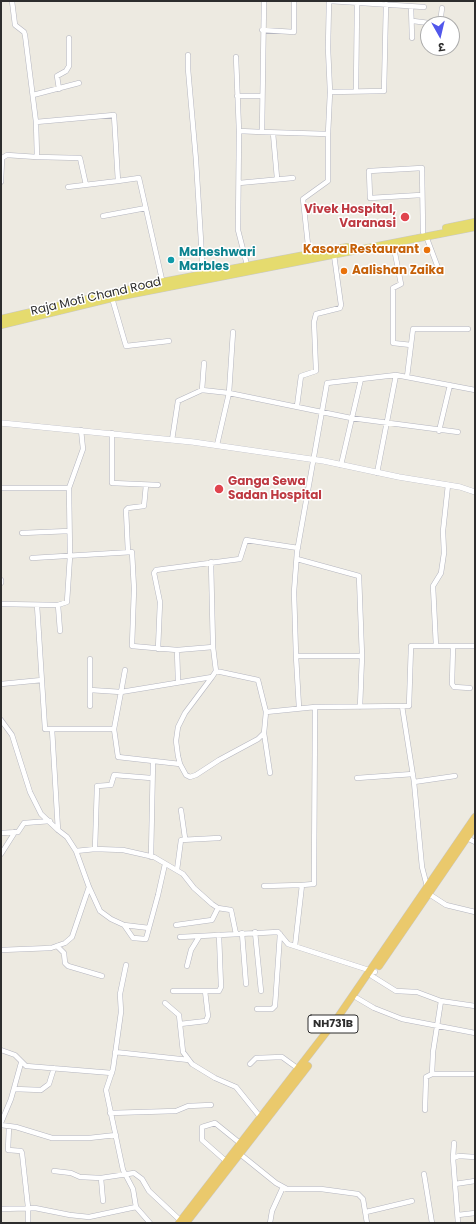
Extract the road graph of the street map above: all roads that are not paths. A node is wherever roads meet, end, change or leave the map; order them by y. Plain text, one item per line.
1 (12, 1) edge
2 (264, 1) edge
3 (294, 1) edge
4 (330, 1) edge
5 (363, 2) edge
6 (392, 3) edge
7 (357, 4) junction
8 (386, 4) junction
9 (411, 6) junction
10 (424, 7) dead end
11 (442, 8) dead end
12 (440, 16) edge
13 (413, 21) junction
14 (420, 22) edge
15 (262, 30) junction
16 (69, 38) dead end
17 (412, 38) dead end
18 (188, 55) dead end
19 (236, 57) dead end
20 (79, 83) dead end
21 (58, 88) junction
22 (356, 91) junction
23 (330, 92) junction
24 (33, 95) junction
25 (237, 96) junction
26 (262, 96) junction
27 (36, 122) junction
28 (239, 131) junction
29 (262, 132) junction
30 (273, 133) junction
31 (328, 134) junction
32 (38, 157) junction
33 (277, 178) junction
34 (293, 178) dead end
35 (118, 181) junction
36 (1, 182) edge
37 (239, 183) junction
38 (86, 185) junction
39 (68, 187) dead end
40 (422, 195) junction
41 (146, 208) junction
42 (103, 216) dead end
43 (475, 222) edge
44 (475, 227) edge
45 (425, 234) junction
46 (393, 243) junction
47 (309, 254) junction
48 (334, 255) junction
49 (247, 266) junction
50 (440, 273) dead end
51 (203, 274) junction
52 (163, 285) junction
53 (112, 298) junction
54 (1, 319) edge
55 (1, 325) edge
56 (468, 329) dead end
57 (233, 332) dead end
58 (169, 341) dead end
59 (411, 345) junction
60 (204, 363) dead end
61 (396, 375) junction
62 (407, 377) junction
63 (362, 379) junction
64 (450, 385) junction
65 (202, 390) junction
66 (475, 390) edge
67 (229, 393) junction
68 (297, 406) junction
69 (322, 411) junction
70 (352, 418) junction
71 (1, 423) edge
72 (386, 424) junction
73 (81, 430) junction
74 (439, 431) junction
75 (458, 432) dead end
76 (112, 433) junction
77 (172, 440) junction
78 (217, 445) junction
79 (314, 460) junction
80 (341, 465) junction
81 (377, 472) junction
82 (146, 485) junction
83 (158, 485) dead end
84 (448, 485) junction
85 (1, 488) edge
86 (69, 488) junction
87 (475, 492) edge
88 (69, 531) junction
89 (22, 533) dead end
90 (298, 548) junction
91 (128, 552) junction
92 (70, 556) junction
93 (32, 558) dead end
94 (297, 559) junction
95 (211, 562) junction
96 (1, 604) edge
97 (58, 604) junction
98 (37, 605) junction
99 (60, 631) dead end
100 (436, 646) junction
101 (453, 646) junction
102 (475, 646) edge
103 (213, 647) junction
104 (158, 649) junction
105 (176, 650) junction
106 (296, 656) junction
107 (362, 656) junction
108 (90, 659) dead end
109 (125, 670) dead end
110 (216, 672) junction
111 (212, 677) junction
112 (42, 680) junction
113 (178, 681) junction
114 (1, 684) edge
115 (470, 688) dead end
116 (90, 690) junction
117 (121, 692) junction
118 (90, 706) dead end
119 (402, 706) junction
120 (315, 707) junction
121 (360, 707) junction
122 (299, 708) junction
123 (266, 712) junction
124 (1, 720) edge
125 (52, 729) junction
126 (114, 729) junction
127 (264, 733) junction
128 (153, 761) junction
129 (180, 764) junction
130 (270, 773) dead end
131 (413, 774) junction
132 (455, 776) dead end
133 (151, 778) junction
134 (357, 778) dead end
135 (414, 782) junction
136 (182, 810) dead end
137 (475, 816) edge
138 (50, 821) junction
139 (475, 826) edge
140 (58, 830) junction
141 (15, 832) junction
142 (1, 833) edge
143 (185, 838) junction
144 (219, 838) dead end
145 (467, 838) junction
146 (475, 842) edge
147 (95, 849) junction
148 (76, 851) junction
149 (1, 854) edge
150 (151, 857) junction
151 (165, 864) junction
152 (177, 870) junction
153 (302, 885) junction
154 (264, 886) dead end
155 (89, 887) junction
156 (428, 891) junction
157 (218, 908) junction
158 (475, 912) edge
159 (124, 925) junction
160 (176, 926) dead end
161 (148, 928) junction
162 (255, 932) junction
163 (242, 933) junction
164 (236, 934) junction
165 (280, 934) junction
166 (219, 935) junction
167 (180, 937) dead end
168 (199, 937) junction
169 (57, 946) junction
170 (295, 946) junction
171 (1, 950) edge
172 (126, 965) dead end
173 (187, 966) dead end
174 (372, 973) junction
175 (102, 976) dead end
176 (246, 984) dead end
177 (173, 991) dead end
178 (205, 991) junction
179 (261, 991) dead end
180 (357, 998) junction
181 (441, 1001) junction
182 (165, 1003) dead end
183 (475, 1006) edge
184 (257, 1009) dead end
185 (180, 1024) junction
186 (437, 1026) junction
187 (475, 1033) edge
188 (1, 1050) edge
189 (115, 1052) junction
190 (189, 1060) junction
191 (21, 1063) junction
192 (250, 1064) dead end
193 (54, 1068) junction
194 (301, 1070) junction
195 (112, 1072) junction
196 (432, 1074) junction
197 (475, 1074) edge
198 (14, 1089) junction
199 (211, 1105) dead end
200 (425, 1110) dead end
201 (110, 1113) junction
202 (264, 1119) junction
203 (1, 1124) edge
204 (9, 1126) junction
205 (116, 1135) junction
206 (454, 1143) dead end
207 (240, 1144) junction
208 (240, 1154) junction
209 (475, 1157) edge
210 (454, 1158) junction
211 (227, 1162) junction
212 (54, 1171) dead end
213 (124, 1174) junction
214 (424, 1174) dead end
215 (101, 1178) junction
216 (475, 1182) edge
217 (455, 1184) junction
218 (283, 1187) junction
219 (104, 1201) dead end
220 (412, 1201) dead end
221 (28, 1207) junction
222 (136, 1207) junction
223 (1, 1209) edge
224 (366, 1212) junction
225 (475, 1213) edge
226 (458, 1215) junction
227 (182, 1222) edge
228 (28, 1223) edge
229 (150, 1223) edge
230 (270, 1223) edge
231 (367, 1223) edge
232 (432, 1223) edge
233 (458, 1223) edge

1 - 24 street
2 - 15 street
3 - 15 street
4 - 7 street
4 - 23 street
5 - 7 street
5 - 8 street
6 - 8 street
6 - 9 street
7 - 22 street
8 - 22 street
9 - 10 street
9 - 13 street
11 - 12 street
13 - 14 street
13 - 17 street
15 - 26 street
16 - 21 street
18 - 51 street
19 - 25 street
20 - 21 street
21 - 24 street
22 - 23 street
23 - 31 street
24 - 27 street
25 - 26 street
25 - 28 street
26 - 29 street
27 - 32 street
27 - 35 street
28 - 29 street
28 - 37 street
29 - 30 street
30 - 31 street
30 - 33 street
31 - 47 street
32 - 36 street
32 - 38 street
33 - 34 street
33 - 37 street
35 - 38 street
35 - 41 street
37 - 49 street
38 - 39 street
40 - 40 street
40 - 45 street
41 - 42 street
41 - 52 street
43 - 45 main road, Raja Moti Chand Road
44 - 45 main road
45 - 46 main road
45 - 47 main road, Raja Moti Chand Road
45 - 50 street
46 - 48 main road
46 - 59 street
47 - 49 main road, Raja Moti Chand Road
48 - 52 main road
48 - 68 street
49 - 51 main road, Raja Moti Chand Road
51 - 52 main road, Raja Moti Chand Road
52 - 53 main road
52 - 54 main road, Raja Moti Chand Road
53 - 55 main road
53 - 58 street
56 - 59 street
57 - 67 street
59 - 62 street
60 - 65 street
61 - 62 street
61 - 63 street
61 - 72 street
62 - 64 street
63 - 69 street
63 - 70 street
64 - 66 street
64 - 74 street
65 - 67 street
65 - 77 street
67 - 68 street
67 - 78 street
68 - 69 street
69 - 70 street
69 - 79 street
70 - 72 street
70 - 80 street
71 - 73 street
72 - 74 street
72 - 81 street
73 - 76 street
73 - 86 street
74 - 75 street
76 - 77 street
76 - 82 street
77 - 78 street
78 - 79 street
79 - 80 street
79 - 90 street
80 - 81 street
81 - 84 street
82 - 83 street
82 - 91 street
84 - 87 street
84 - 100 street
85 - 86 street
86 - 88 street
88 - 89 street
88 - 92 street
90 - 94 street
90 - 95 street
91 - 92 street
91 - 104 street
92 - 93 street
92 - 97 street
94 - 106 street
94 - 107 street
95 - 103 street
95 - 104 street
96 - 98 street
97 - 98 street
97 - 99 street
98 - 112 street
100 - 101 street
100 - 119 street
101 - 102 street
101 - 115 street
103 - 105 street
103 - 110 street
104 - 105 street
105 - 113 street
106 - 107 street
106 - 122 street
107 - 121 street
108 - 116 street
109 - 117 street
110 - 111 street
110 - 123 street
111 - 113 street
111 - 129 street
112 - 114 street
112 - 125 street
113 - 117 street
116 - 117 street
116 - 118 street
117 - 126 street
119 - 121 street
119 - 131 street
120 - 121 street
120 - 122 street
120 - 153 street
122 - 123 street
123 - 127 street
124 - 138 street
125 - 126 street
125 - 140 street
126 - 128 street
127 - 129 street
127 - 130 street
128 - 129 street
128 - 133 street
131 - 134 street
131 - 135 street
132 - 135 street
133 - 147 street
133 - 150 street
135 - 156 street
136 - 143 street
137 - 156 highway, NH731B
138 - 140 street
138 - 141 street
139 - 145 highway, NH731B
140 - 148 street
141 - 142 street
141 - 149 street
143 - 144 street
143 - 152 street
145 - 146 street
145 - 156 highway, NH731B
147 - 148 street
147 - 150 street
148 - 155 street
150 - 151 street
151 - 152 street
151 - 161 street
152 - 157 street
153 - 154 street
153 - 170 street
155 - 159 street
155 - 169 street
156 - 158 street
156 - 174 highway, NH731B
157 - 160 street
157 - 164 street
159 - 161 street
159 - 161 street
162 - 163 street
162 - 165 street
162 - 179 street
163 - 164 street
163 - 176 street
164 - 166 street
165 - 170 street
165 - 184 street
166 - 168 street
166 - 178 street
167 - 168 street
168 - 173 street
169 - 171 street
169 - 175 street
170 - 174 street
172 - 189 street
174 - 180 highway, NH731B
174 - 181 street
174 - 194 highway, NH731B
177 - 178 street
178 - 185 street
180 - 186 street
180 - 194 highway, NH731B
181 - 183 street
181 - 186 street
182 - 185 street
185 - 190 street
186 - 187 street
186 - 196 street
188 - 191 street
189 - 190 street
189 - 195 street
190 - 202 street
191 - 193 street
191 - 198 street
192 - 194 street
193 - 195 street
193 - 198 street
194 - 202 highway, NH731B
195 - 201 street
196 - 197 street
196 - 200 street
198 - 203 street
199 - 201 street
201 - 205 street
202 - 207 highway, NH731B
202 - 208 highway, NH731B
203 - 204 street
204 - 205 street
204 - 221 street
205 - 213 street
206 - 210 street
207 - 211 highway, NH731B
207 - 211 street
208 - 218 street
208 - 227 highway, NH731B
209 - 210 street
210 - 217 street
211 - 227 highway, NH731B
212 - 215 street
213 - 215 street
213 - 222 street
213 - 227 street
214 - 232 street
215 - 219 street
216 - 217 street
217 - 226 street
218 - 224 street
218 - 230 street
220 - 224 street
221 - 222 street
221 - 223 street
221 - 228 street
222 - 229 street
224 - 231 street
225 - 226 street
226 - 233 street

